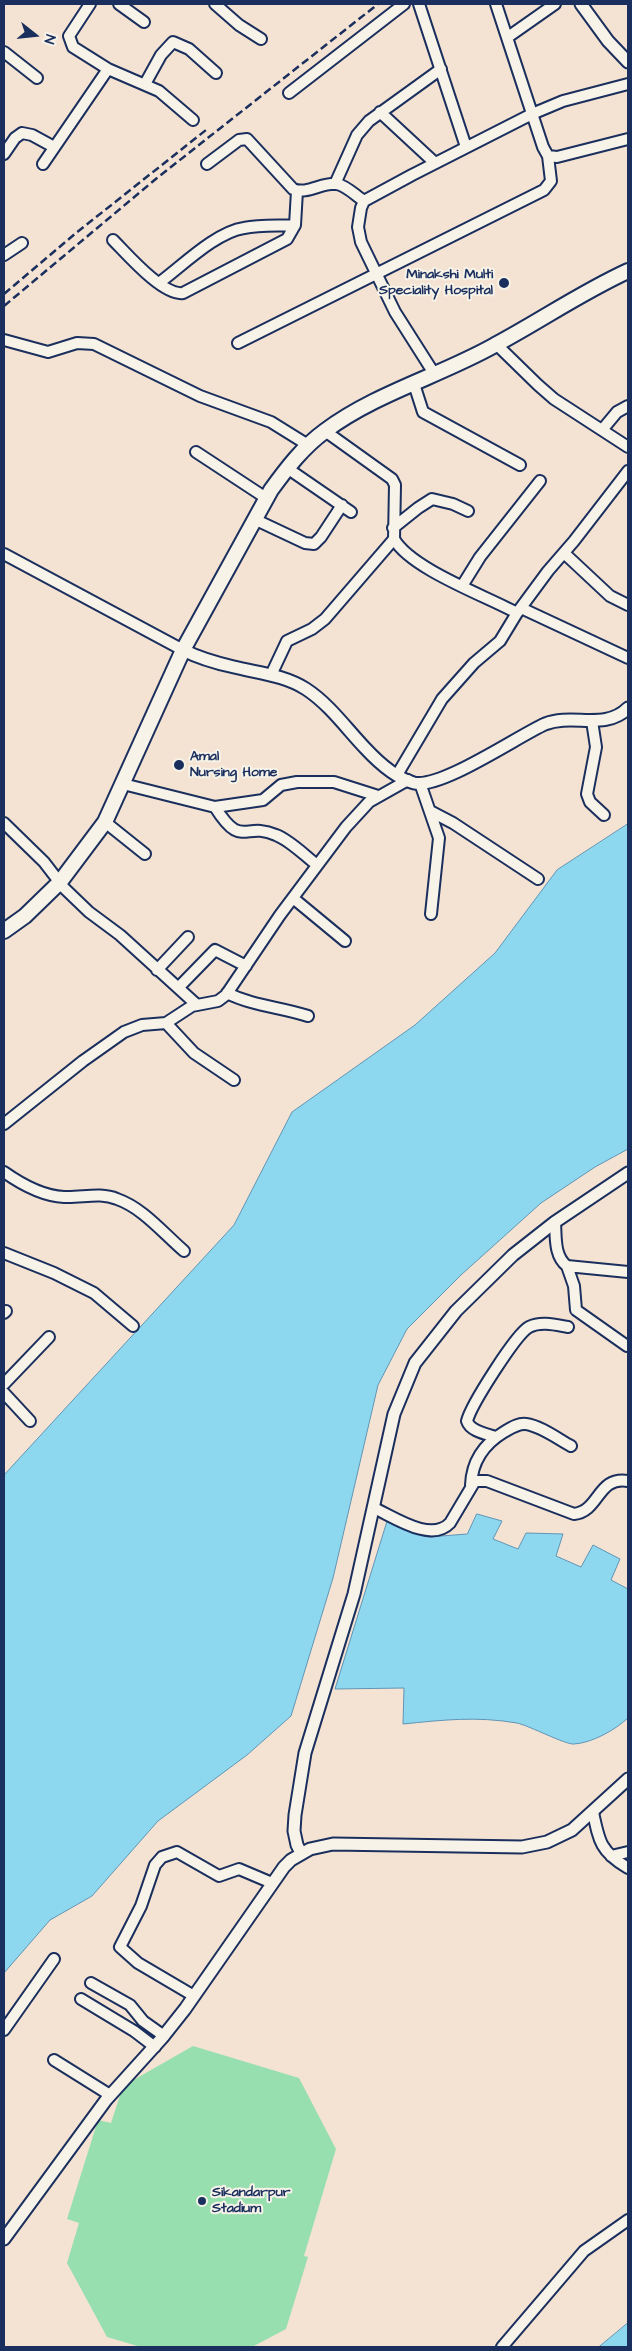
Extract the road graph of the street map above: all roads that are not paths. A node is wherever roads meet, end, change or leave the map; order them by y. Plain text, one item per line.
1 (90, 4) edge
2 (120, 4) edge
3 (214, 4) edge
4 (404, 4) edge
5 (419, 4) edge
6 (496, 4) edge
7 (555, 4) edge
8 (582, 4) edge
9 (144, 22) dead end
10 (508, 37) junction
11 (260, 39) dead end
12 (4, 52) edge
13 (628, 62) edge
14 (108, 68) junction
15 (441, 69) junction
16 (216, 72) dead end
17 (37, 78) dead end
18 (145, 84) junction
19 (628, 84) edge
20 (289, 93) dead end
21 (380, 112) junction
22 (532, 114) junction
23 (193, 120) dead end
24 (628, 139) edge
25 (54, 147) junction
26 (466, 147) junction
27 (4, 154) edge
28 (548, 156) junction
29 (435, 163) junction
30 (43, 164) dead end
31 (207, 164) dead end
32 (335, 184) junction
33 (297, 191) junction
34 (364, 202) junction
35 (295, 225) junction
36 (113, 240) dead end
37 (22, 243) dead end
38 (4, 255) edge
39 (628, 270) edge
40 (377, 274) junction
41 (159, 283) junction
42 (4, 340) edge
43 (238, 343) dead end
44 (497, 345) junction
45 (434, 375) junction
46 (414, 384) junction
47 (628, 406) edge
48 (602, 430) junction
49 (325, 431) junction
50 (308, 445) junction
51 (628, 447) edge
52 (196, 452) dead end
53 (520, 465) dead end
54 (287, 468) junction
55 (628, 471) edge
56 (540, 481) dead end
57 (266, 498) junction
58 (342, 505) junction
59 (468, 511) dead end
60 (351, 512) dead end
61 (254, 520) junction
62 (393, 533) junction
63 (4, 554) edge
64 (564, 554) junction
65 (462, 586) junction
66 (628, 605) edge
67 (519, 610) junction
68 (183, 650) junction
69 (628, 658) edge
70 (271, 675) junction
71 (628, 708) edge
72 (592, 721) junction
73 (402, 778) junction
74 (420, 783) junction
75 (123, 784) junction
76 (378, 796) junction
77 (215, 807) junction
78 (430, 811) junction
79 (604, 815) dead end
80 (105, 822) junction
81 (4, 823) edge
82 (145, 854) dead end
83 (317, 865) junction
84 (538, 879) dead end
85 (60, 882) junction
86 (293, 898) junction
87 (431, 914) dead end
88 (4, 931) edge
89 (188, 937) dead end
90 (345, 941) dead end
91 (246, 966) junction
92 (158, 970) junction
93 (179, 987) junction
94 (227, 993) junction
95 (197, 1005) junction
96 (308, 1016) dead end
97 (166, 1023) junction
98 (234, 1080) dead end
99 (4, 1124) edge
100 (4, 1172) edge
101 (628, 1173) edge
102 (555, 1222) junction
103 (184, 1251) dead end
104 (4, 1253) edge
105 (567, 1266) junction
106 (628, 1272) edge
107 (133, 1326) dead end
108 (568, 1327) dead end
109 (48, 1337) dead end
110 (627, 1346) dead end
111 (4, 1384) edge
112 (4, 1393) edge
113 (30, 1421) dead end
114 (496, 1436) junction
115 (571, 1446) dead end
116 (628, 1481) edge
117 (471, 1485) junction
118 (374, 1508) junction
119 (628, 1779) edge
120 (592, 1812) junction
121 (628, 1852) edge
122 (301, 1853) junction
123 (610, 1856) junction
124 (628, 1868) edge
125 (272, 1883) junction
126 (54, 1959) dead end
127 (91, 1983) dead end
128 (194, 1996) junction
129 (81, 1999) dead end
130 (4, 2030) edge
131 (164, 2036) junction
132 (155, 2047) junction
133 (54, 2060) dead end
134 (110, 2095) junction
135 (628, 2220) edge
136 (6, 2232) edge
137 (502, 2347) edge

1 - 14 street
2 - 9 street
3 - 11 street
4 - 20 street
5 - 15 street
6 - 10 street
7 - 10 street
8 - 13 street
10 - 22 street
12 - 17 street
14 - 18 street
14 - 25 street
15 - 21 street
15 - 26 street
16 - 18 street
18 - 23 street
19 - 22 street
21 - 29 street
21 - 32 street
22 - 26 street
22 - 28 street
24 - 28 street
25 - 27 street
25 - 30 street
26 - 29 street
28 - 40 street
29 - 34 street
31 - 33 street
32 - 33 street
32 - 34 street
33 - 35 street
34 - 40 street
35 - 41 street
35 - 41 street
36 - 41 street
37 - 38 street
39 - 44 main road
40 - 43 street
40 - 45 street
42 - 50 street
44 - 45 main road
44 - 48 street
45 - 46 main road
46 - 49 main road
46 - 53 street
47 - 48 street
48 - 51 street
49 - 50 main road
49 - 62 street
50 - 54 main road
52 - 57 street
54 - 57 main road
54 - 58 street
55 - 64 street
56 - 65 street
57 - 61 main road
58 - 60 street
58 - 61 street
59 - 62 street
61 - 68 main road
62 - 65 street
62 - 70 street
63 - 68 street
64 - 66 street
64 - 67 street
65 - 67 street
67 - 69 street
67 - 73 street
68 - 70 street
68 - 75 main road
70 - 73 street
71 - 72 street
72 - 74 street
72 - 79 street
73 - 74 street
73 - 76 street
74 - 78 street
75 - 77 street
75 - 80 main road
76 - 77 street
76 - 83 street
77 - 83 street
78 - 84 street
78 - 87 street
80 - 82 street
80 - 85 main road
81 - 85 street
83 - 86 street
85 - 88 main road
85 - 92 street
86 - 90 street
86 - 91 street
89 - 92 street
91 - 93 street
91 - 94 street
92 - 93 street
93 - 95 street
94 - 95 street
94 - 96 street
95 - 97 street
97 - 98 street
97 - 99 street
100 - 103 street
101 - 102 street
102 - 105 street
102 - 118 street
104 - 107 street
105 - 106 street
105 - 110 street
108 - 114 street
109 - 111 street
112 - 113 street
114 - 115 street
114 - 117 street
116 - 117 street
117 - 118 street
118 - 122 street
119 - 120 street
120 - 122 street
120 - 123 street
121 - 123 street
122 - 125 street
123 - 124 street
125 - 128 street
125 - 128 street
126 - 130 street
127 - 131 street
128 - 131 street
129 - 132 street
131 - 132 street
132 - 134 street
133 - 134 street
134 - 136 street
135 - 137 street

